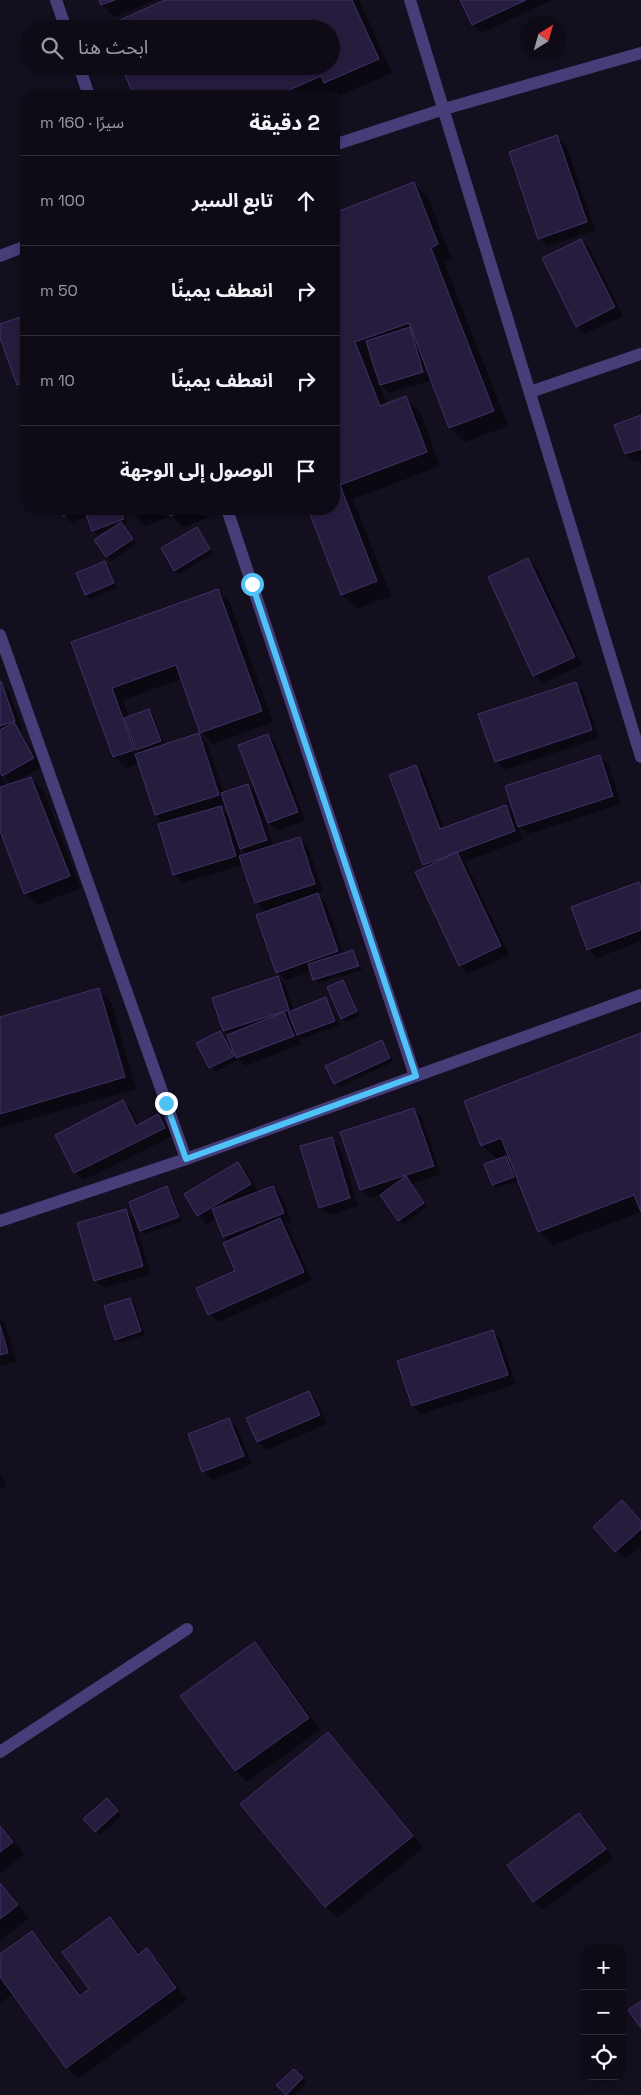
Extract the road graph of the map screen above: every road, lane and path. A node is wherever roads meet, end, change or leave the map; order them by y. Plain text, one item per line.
1 (56, 0) edge
2 (410, 0) edge
3 (63, 20) edge
4 (641, 53) edge
5 (82, 75) edge
6 (87, 90) edge
7 (444, 109) junction
8 (340, 143) edge
9 (20, 248) edge
10 (0, 256) edge
11 (641, 354) edge
12 (530, 392) junction
13 (229, 515) edge
14 (0, 635) edge
15 (641, 757) edge
16 (641, 996) edge
17 (416, 1076) junction
18 (186, 1159) junction
19 (0, 1221) edge
20 (187, 1629) dead end
21 (0, 1752) edge

1 - 3 street
2 - 7 street
4 - 7 street
5 - 6 street
7 - 8 street
7 - 12 street
9 - 10 street
11 - 12 street
12 - 15 street
13 - 17 street
14 - 18 street
16 - 17 street
17 - 18 street
18 - 19 street
20 - 21 street

